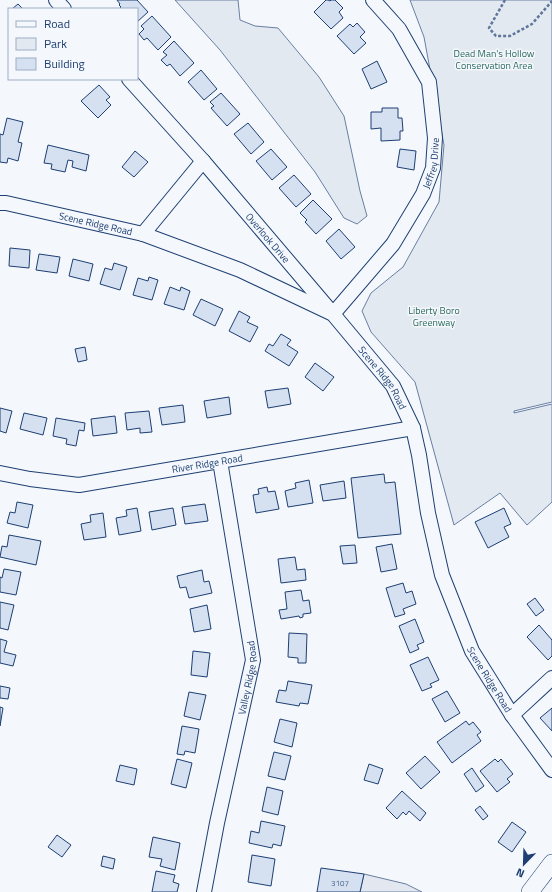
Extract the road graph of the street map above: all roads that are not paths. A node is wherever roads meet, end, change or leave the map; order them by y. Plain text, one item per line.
1 (56, 0) edge
2 (373, 0) edge
3 (63, 8) edge
4 (129, 80) edge
5 (204, 161) junction
6 (0, 203) edge
7 (143, 234) junction
8 (333, 314) junction
9 (414, 428) junction
10 (220, 461) junction
11 (0, 473) edge
12 (552, 678) edge
13 (512, 715) junction
14 (552, 770) edge
15 (552, 863) edge
16 (204, 892) edge
17 (530, 892) edge

1 - 3 street
2 - 8 street, Jeffrey Drive
4 - 5 street, Overlook Drive
5 - 7 street
5 - 8 street, Overlook Drive
6 - 7 street, Scene Ridge Road
7 - 8 street, Scene Ridge Road
8 - 9 street, Scene Ridge Road
9 - 10 street, River Ridge Road
9 - 13 street, Scene Ridge Road
10 - 11 street, River Ridge Road
10 - 16 street, Valley Ridge Road
12 - 13 street
13 - 14 street, Scene Ridge Road
15 - 17 street

